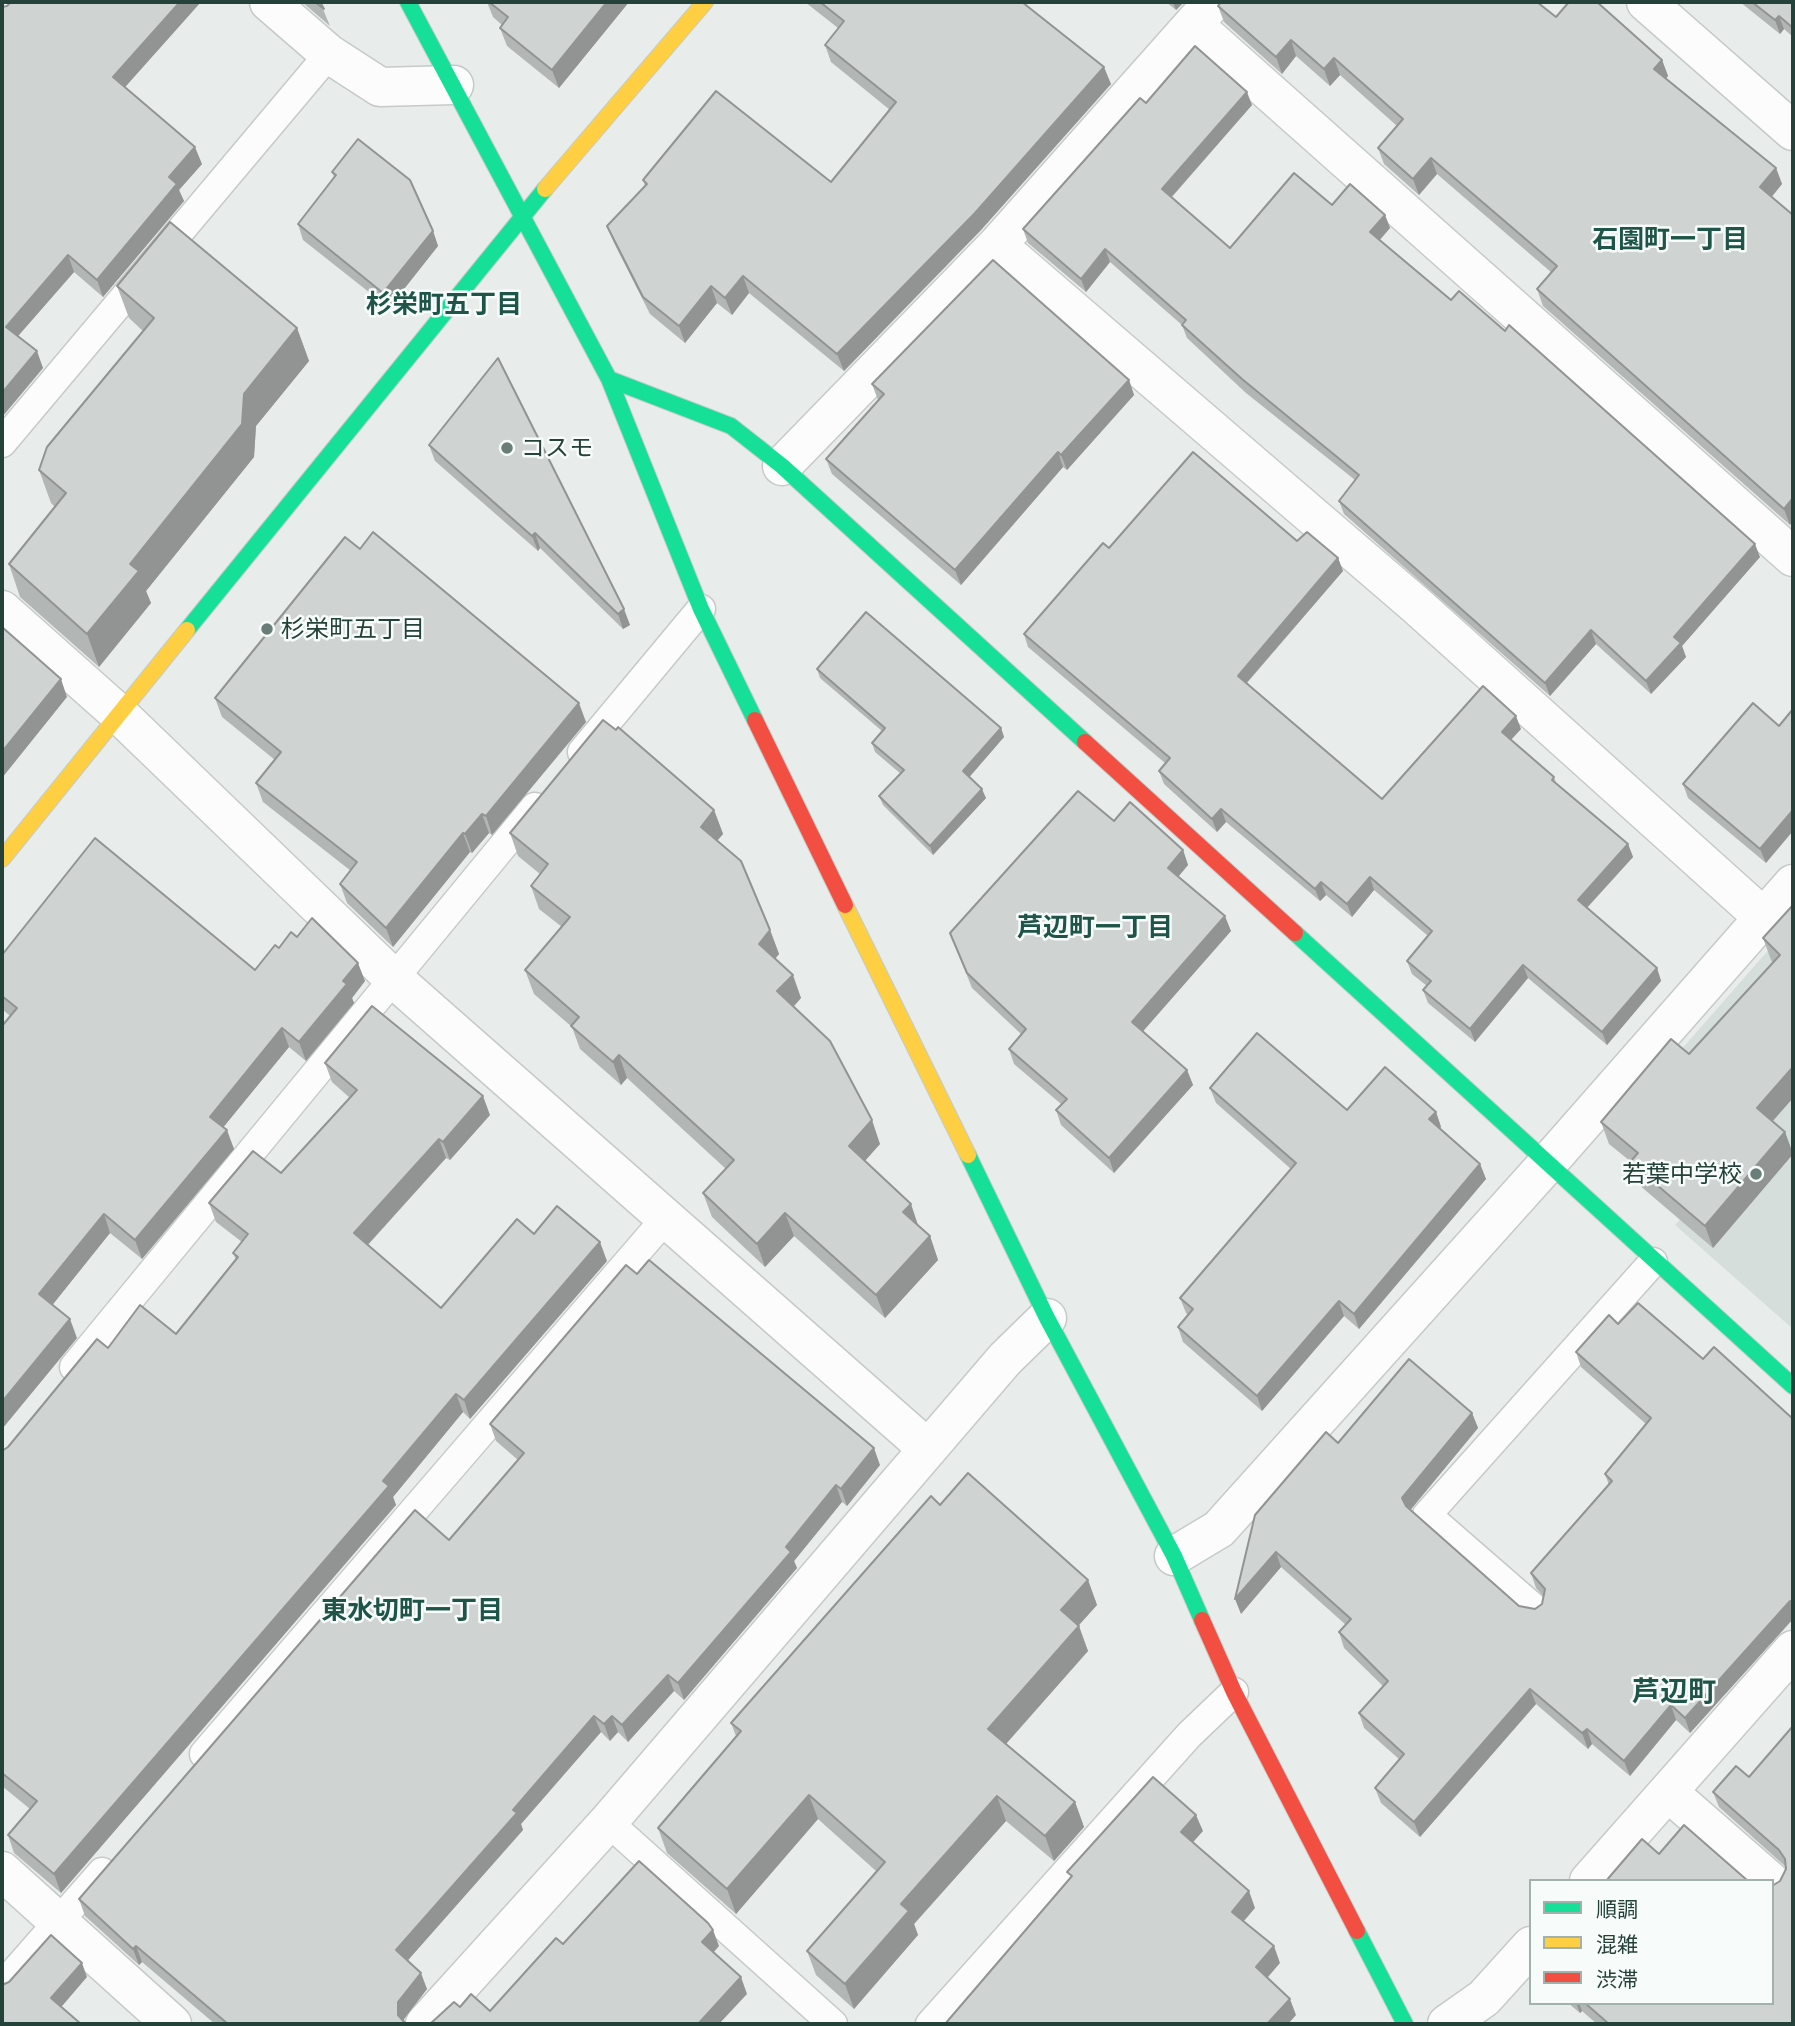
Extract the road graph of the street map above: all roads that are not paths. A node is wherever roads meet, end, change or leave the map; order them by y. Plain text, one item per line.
1 (269, 2) edge
2 (408, 2) edge
3 (705, 2) edge
4 (1646, 2) edge
5 (1203, 14) edge
6 (328, 54) junction
7 (454, 85) junction
8 (1793, 131) edge
9 (523, 215) junction
10 (997, 245) junction
11 (609, 379) junction
12 (2, 443) edge
13 (782, 466) junction
14 (1793, 557) edge
15 (701, 609) junction
16 (2, 610) edge
17 (119, 714) junction
18 (2, 859) edge
19 (1793, 884) edge
20 (1764, 918) junction
21 (393, 978) junction
22 (1547, 1164) junction
23 (666, 1218) junction
24 (1653, 1262) junction
25 (1047, 1318) junction
26 (1793, 1386) edge
27 (54, 1392) edge
28 (928, 1449) junction
29 (1174, 1556) junction
30 (1535, 1609) edge
31 (1793, 1650) edge
32 (1234, 1692) junction
33 (186, 1775) edge
34 (1668, 1792) junction
35 (608, 1822) junction
36 (123, 1849) edge
37 (2, 1871) edge
38 (1591, 1879) edge
39 (1768, 1879) edge
40 (1774, 1885) edge
41 (1793, 1901) edge
42 (60, 1922) junction
43 (1529, 1947) edge
44 (2, 1986) edge
45 (172, 2024) edge
46 (425, 2024) edge
47 (833, 2024) edge
48 (930, 2024) edge
49 (1405, 2024) edge
50 (1447, 2024) edge

1 - 6 street
2 - 7 street
3 - 9 street
4 - 8 street
5 - 10 street
5 - 14 street
6 - 7 street
6 - 12 lane
7 - 9 street
9 - 11 street
9 - 17 street
10 - 13 street
10 - 20 street
11 - 13 street
11 - 15 street
13 - 22 street
15 - 21 lane
15 - 25 street
16 - 17 street
17 - 18 street
17 - 21 street
19 - 20 street
20 - 22 street
21 - 23 street
21 - 27 lane
22 - 24 street
22 - 29 street
23 - 28 street
23 - 33 lane
24 - 26 street
24 - 30 lane
25 - 28 street
25 - 29 street
28 - 35 street
29 - 32 street
31 - 34 street
32 - 48 lane
32 - 49 street
34 - 38 street
34 - 39 street
35 - 46 street
35 - 47 lane
36 - 42 lane
37 - 42 street
40 - 41 street
42 - 44 lane
42 - 45 street
43 - 50 street

